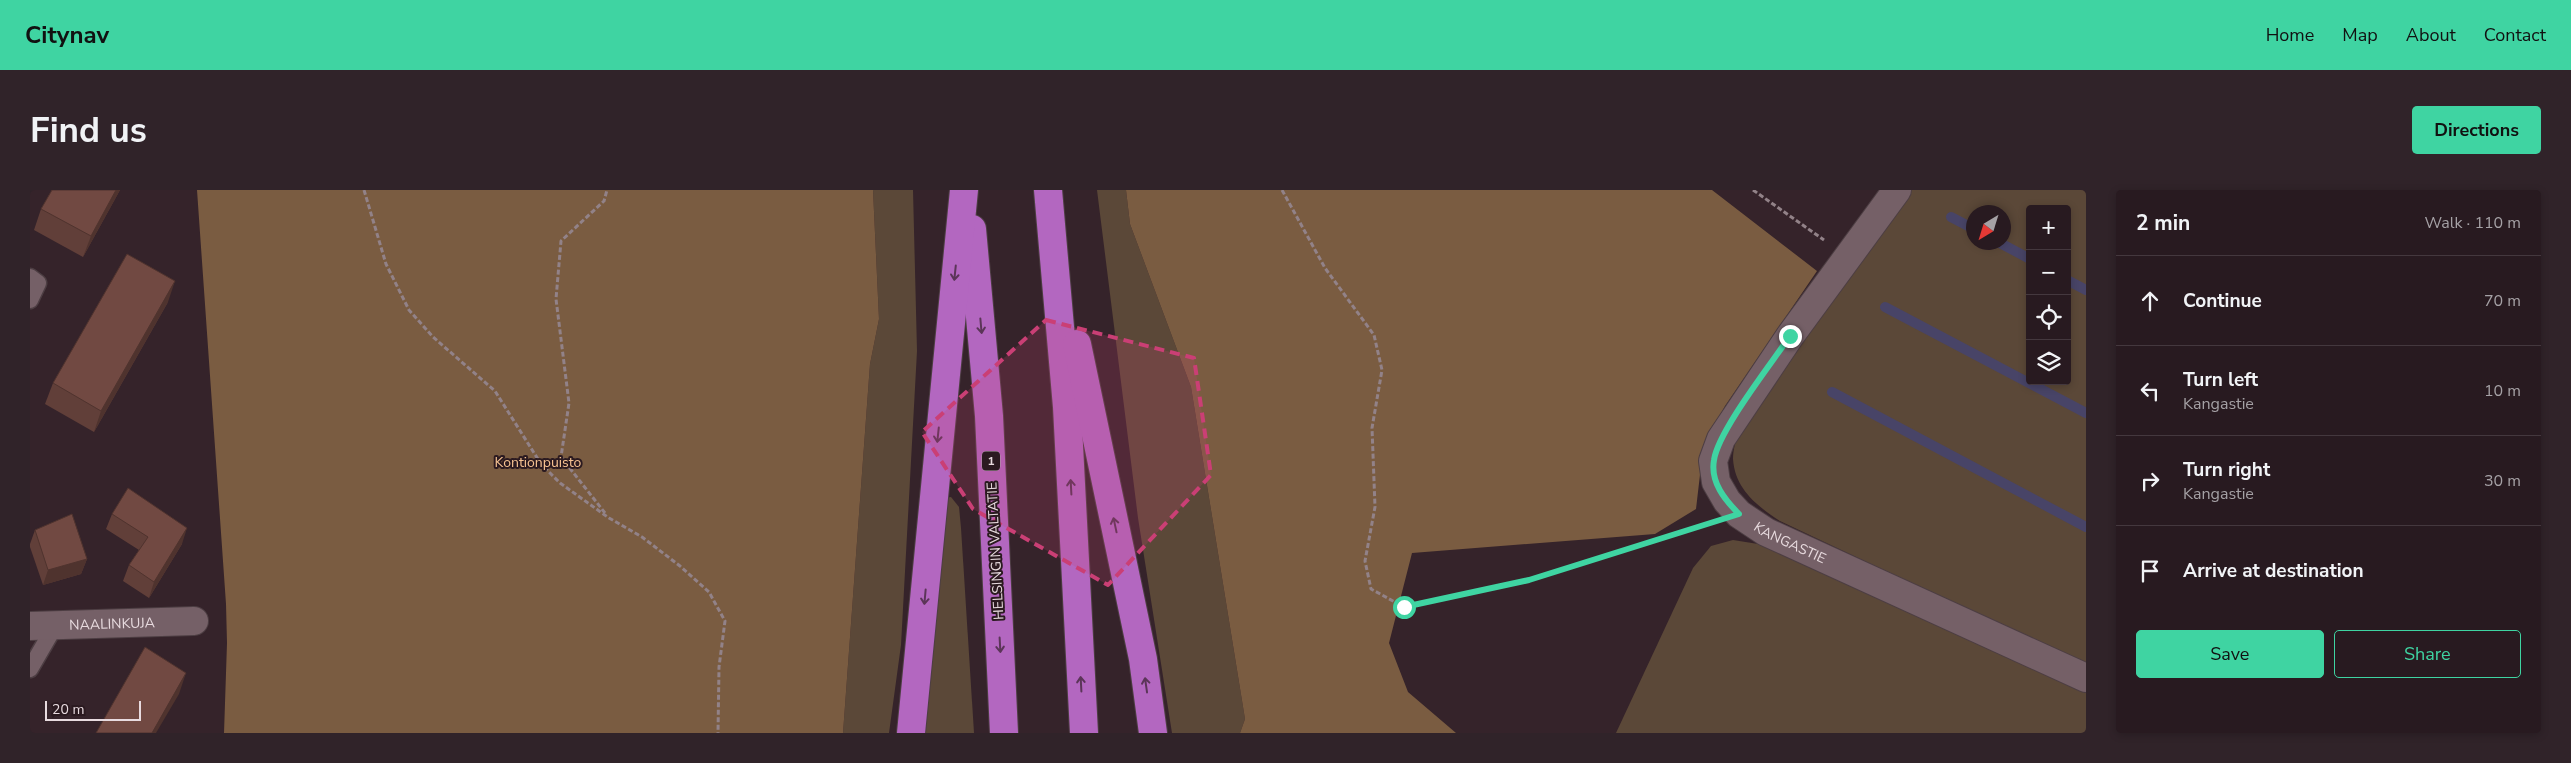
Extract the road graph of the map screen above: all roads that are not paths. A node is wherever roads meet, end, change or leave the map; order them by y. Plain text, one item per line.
1 (964, 190) edge
2 (968, 190) edge
3 (1048, 190) edge
4 (1897, 190) edge
5 (1052, 225) junction
6 (30, 277) edge
7 (30, 300) edge
8 (194, 621) dead end
9 (43, 626) edge
10 (30, 670) edge
11 (2086, 678) edge
12 (911, 733) edge
13 (1004, 733) edge
14 (1084, 733) edge
15 (1153, 733) edge

1 -> 12 highway
2 -> 13 highway, HELSINGIN VALTATIE / 1
3 - 5 highway
4 - 11 street, KANGASTIE
14 -> 5 highway
15 -> 5 highway
6 - 7 lane
8 - 9 street, NAALINKUJA
9 - 10 lane

